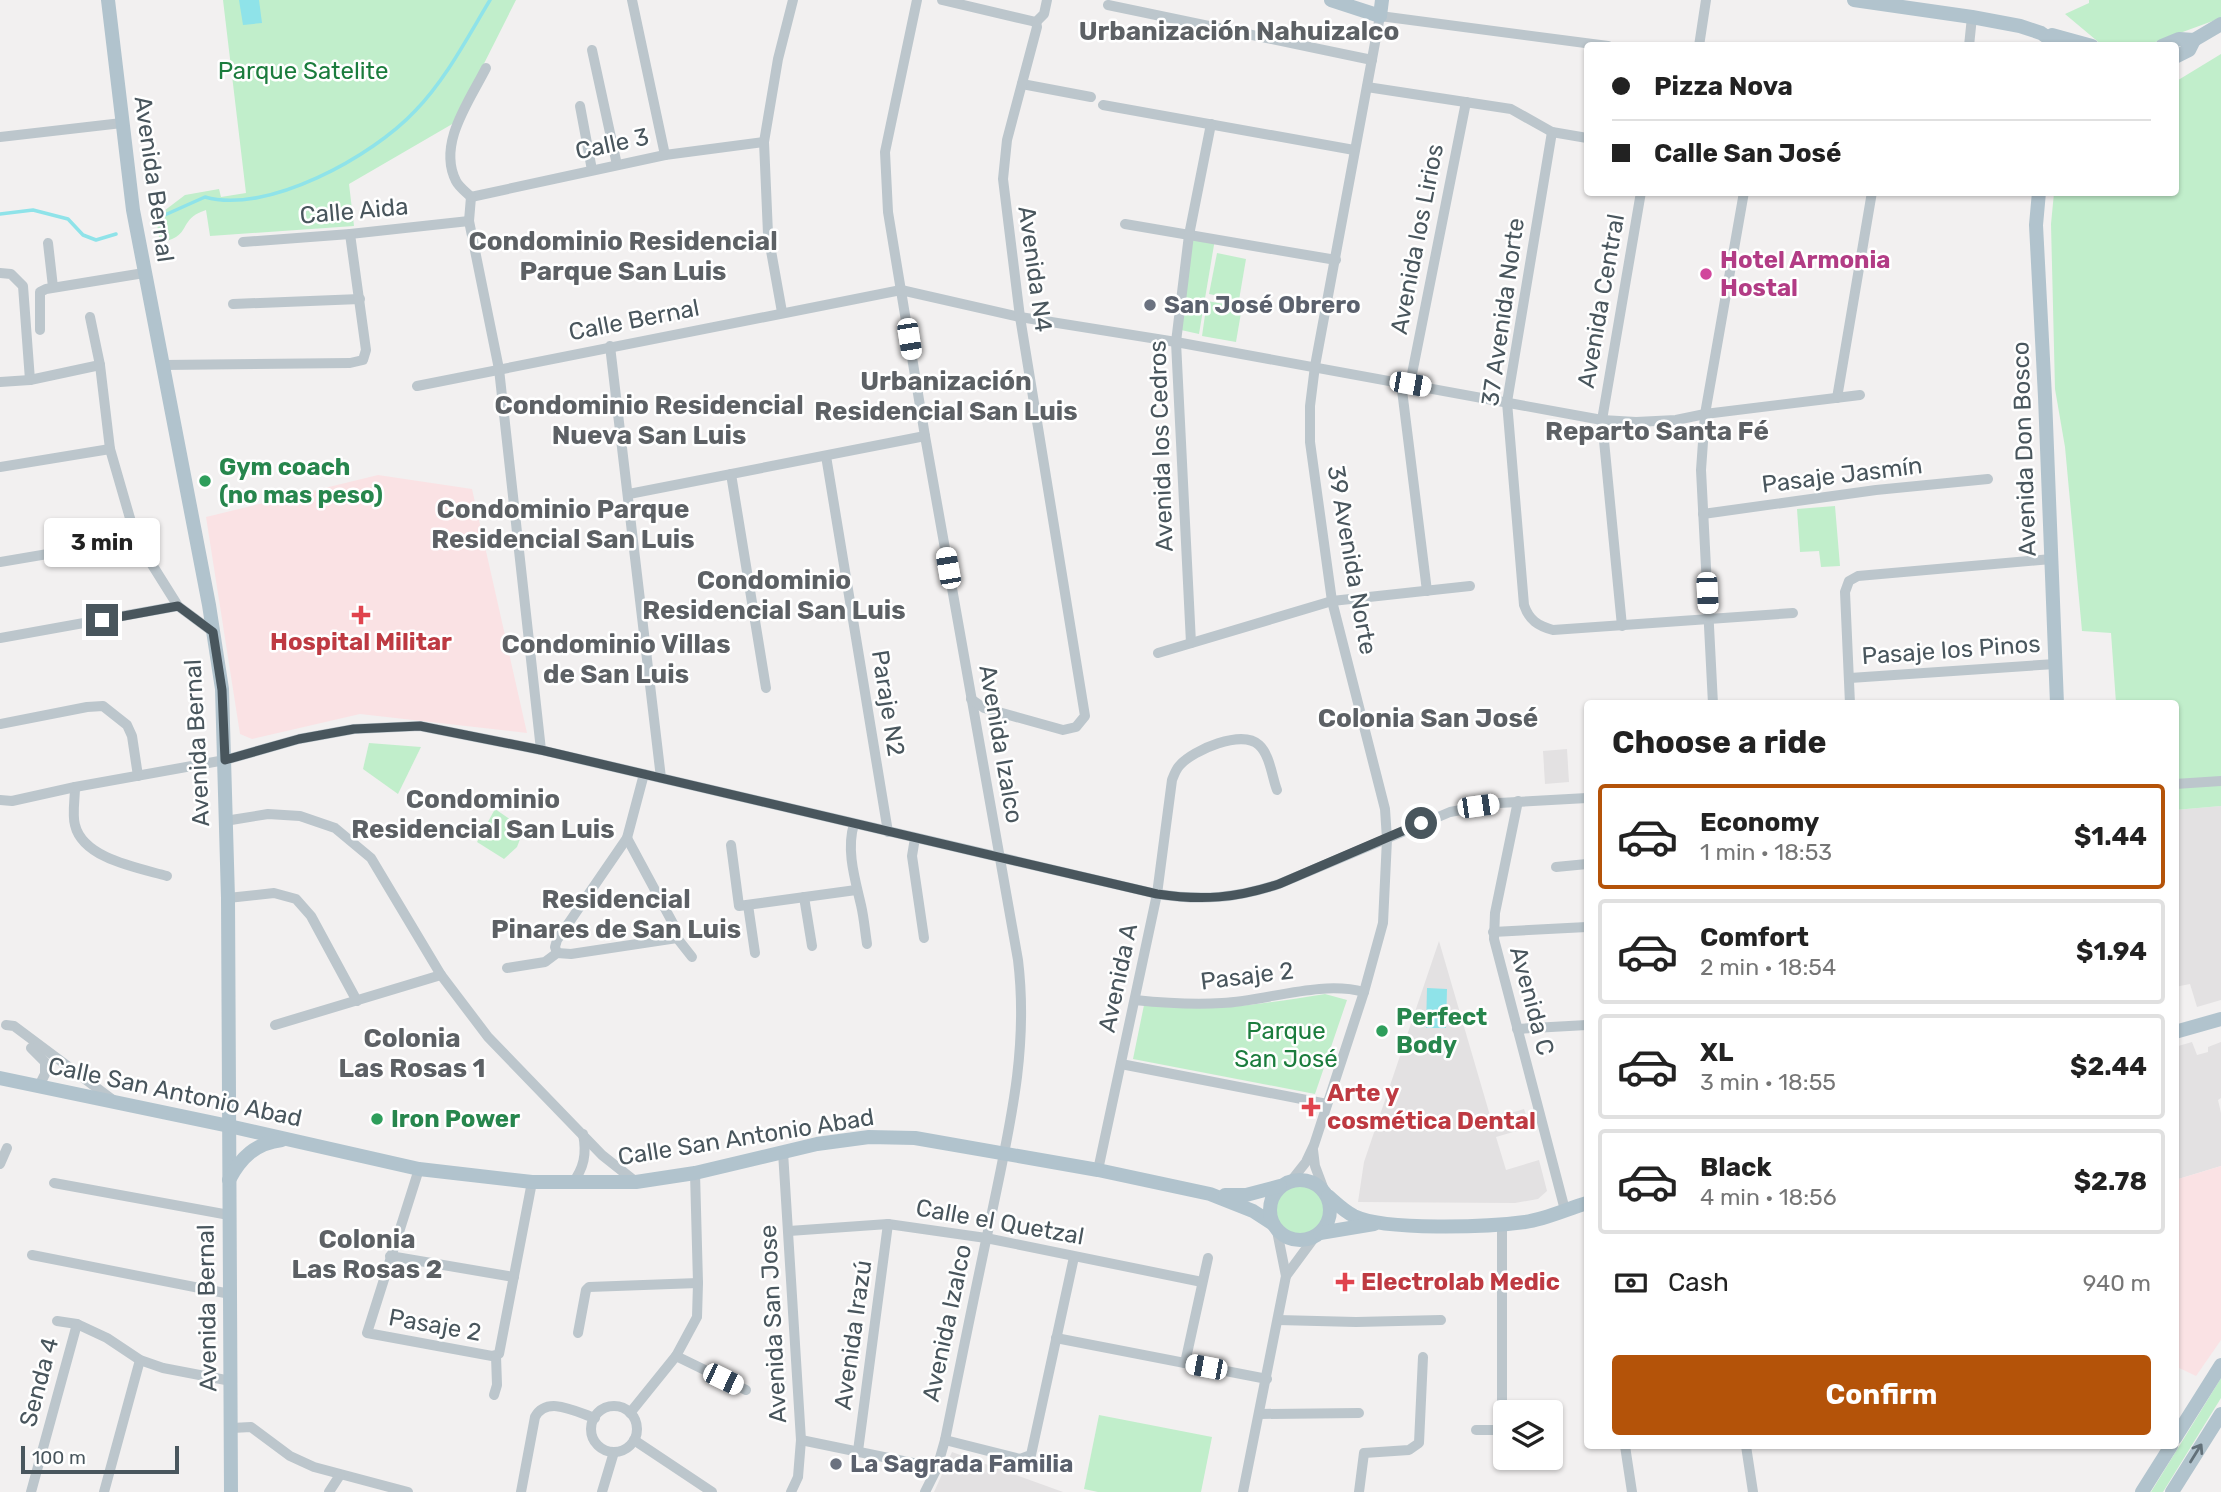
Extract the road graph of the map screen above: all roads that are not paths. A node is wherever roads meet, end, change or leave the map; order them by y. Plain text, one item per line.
1 (108, 0) edge
2 (632, 0) edge
3 (793, 0) edge
4 (917, 0) edge
5 (942, 0) edge
6 (1047, 0) edge
7 (1331, 0) edge
8 (1382, 0) edge
9 (1706, 0) edge
10 (1861, 0) edge
11 (1108, 5) dead end
12 (1380, 16) junction
13 (1972, 17) junction
14 (1036, 22) junction
15 (2221, 24) edge
16 (2041, 33) junction
17 (2194, 40) junction
18 (1700, 42) edge
19 (1969, 42) edge
20 (2048, 42) edge
21 (2054, 42) edge
22 (2076, 42) edge
23 (2172, 42) edge
24 (1584, 43) edge
25 (592, 50) dead end
26 (2179, 55) edge
27 (1372, 60) junction
28 (486, 68) dead end
29 (1022, 84) junction
30 (1367, 87) junction
31 (1091, 97) dead end
32 (1466, 102) junction
33 (1103, 105) dead end
34 (580, 106) dead end
35 (122, 123) junction
36 (1211, 124) junction
37 (1552, 132) junction
38 (0, 137) edge
39 (1584, 137) edge
40 (764, 142) junction
41 (1354, 150) junction
42 (665, 155) junction
43 (617, 164) junction
44 (592, 170) junction
45 (1640, 196) edge
46 (1743, 196) edge
47 (1871, 196) edge
48 (2039, 196) edge
49 (471, 197) junction
50 (469, 221) junction
51 (1125, 224) dead end
52 (351, 234) junction
53 (1189, 235) junction
54 (243, 242) dead end
55 (48, 243) dead end
56 (1336, 260) junction
57 (0, 273) edge
58 (144, 273) junction
59 (53, 287) junction
60 (901, 290) junction
61 (360, 299) junction
62 (233, 304) dead end
63 (782, 312) junction
64 (90, 317) dead end
65 (1020, 317) junction
66 (40, 330) dead end
67 (1175, 342) junction
68 (610, 346) junction
69 (100, 365) junction
70 (163, 365) junction
71 (1315, 366) junction
72 (499, 369) junction
73 (30, 380) junction
74 (0, 382) edge
75 (1406, 383) junction
76 (417, 386) dead end
77 (1860, 395) dead end
78 (1837, 398) junction
79 (1507, 402) junction
80 (1705, 414) junction
81 (1602, 420) junction
82 (925, 436) junction
83 (110, 449) junction
84 (826, 456) junction
85 (0, 467) edge
86 (731, 474) junction
87 (1988, 479) dead end
88 (629, 494) junction
89 (1703, 514) junction
90 (136, 539) junction
91 (2051, 559) junction
92 (0, 562) edge
93 (1470, 586) dead end
94 (1427, 591) junction
95 (1332, 601) junction
96 (178, 606) junction
97 (1793, 613) dead end
98 (1709, 619) junction
99 (1622, 626) junction
100 (213, 632) junction
101 (0, 638) edge
102 (1191, 643) junction
103 (1157, 653) dead end
104 (2055, 664) junction
105 (1850, 678) junction
106 (766, 688) dead end
107 (971, 699) junction
108 (1713, 700) edge
109 (1850, 700) edge
110 (2057, 700) edge
111 (0, 724) edge
112 (541, 750) junction
113 (225, 760) junction
114 (644, 774) junction
115 (138, 776) junction
116 (661, 778) junction
117 (2221, 782) edge
118 (2179, 784) edge
119 (75, 787) junction
120 (1277, 790) dead end
121 (1584, 798) edge
122 (0, 800) edge
123 (1518, 801) junction
124 (225, 821) junction
125 (854, 824) junction
126 (888, 832) junction
127 (627, 838) junction
128 (915, 838) junction
129 (1387, 839) junction
130 (731, 845) dead end
131 (1000, 857) junction
132 (1584, 864) edge
133 (1556, 867) dead end
134 (167, 876) dead end
135 (856, 890) junction
136 (1157, 894) junction
137 (804, 897) junction
138 (228, 898) junction
139 (744, 906) junction
140 (1584, 927) edge
141 (1493, 932) junction
142 (677, 938) junction
143 (923, 938) dead end
144 (867, 944) dead end
145 (811, 946) dead end
146 (557, 953) junction
147 (755, 953) dead end
148 (692, 957) dead end
149 (507, 968) dead end
150 (441, 975) junction
151 (1364, 992) junction
152 (1135, 1000) junction
153 (357, 1001) junction
154 (2221, 1019) edge
155 (3, 1023) edge
156 (1584, 1025) edge
157 (275, 1026) dead end
158 (1517, 1029) junction
159 (2179, 1031) edge
160 (1121, 1064) junction
161 (0, 1078) edge
162 (39, 1086) junction
163 (116, 1102) junction
164 (1327, 1104) junction
165 (229, 1126) junction
166 (583, 1134) junction
167 (288, 1139) junction
168 (1314, 1145) junction
169 (7, 1148) dead end
170 (783, 1152) junction
171 (1004, 1153) junction
172 (0, 1164) edge
173 (419, 1170) junction
174 (1098, 1170) junction
175 (695, 1173) junction
176 (228, 1181) junction
177 (54, 1182) dead end
178 (532, 1182) junction
179 (636, 1182) junction
180 (1287, 1183) junction
181 (572, 1184) junction
182 (1326, 1193) junction
183 (1210, 1194) junction
184 (1584, 1204) edge
185 (1565, 1210) junction
186 (229, 1215) junction
187 (1383, 1223) junction
188 (888, 1224) junction
189 (1502, 1224) junction
190 (1275, 1228) junction
191 (789, 1231) junction
192 (1317, 1235) junction
193 (986, 1238) junction
194 (32, 1255) dead end
195 (390, 1256) junction
196 (1074, 1256) junction
197 (1208, 1258) dead end
198 (1286, 1276) junction
199 (514, 1278) junction
200 (1202, 1282) junction
201 (698, 1283) junction
202 (230, 1294) junction
203 (1441, 1320) dead end
204 (57, 1321) dead end
205 (1278, 1321) junction
206 (77, 1324) junction
207 (578, 1333) dead end
208 (1056, 1338) junction
209 (497, 1355) junction
210 (676, 1356) junction
211 (1423, 1357) dead end
212 (140, 1360) junction
213 (1185, 1363) junction
214 (2221, 1365) edge
215 (1267, 1379) junction
216 (231, 1381) junction
217 (747, 1390) dead end
218 (494, 1395) dead end
219 (1503, 1400) edge
220 (630, 1413) junction
221 (1259, 1413) junction
222 (1359, 1413) dead end
223 (2221, 1414) edge
224 (595, 1418) junction
225 (232, 1428) junction
226 (1476, 1430) dead end
227 (1493, 1430) edge
228 (2179, 1432) edge
229 (634, 1440) junction
230 (801, 1440) junction
231 (945, 1440) junction
232 (1625, 1449) edge
233 (1746, 1449) edge
234 (2169, 1449) edge
235 (858, 1451) junction
236 (614, 1452) junction
237 (937, 1468) junction
238 (340, 1475) junction
239 (696, 1488) edge
240 (31, 1492) edge
241 (104, 1492) edge
242 (230, 1492) edge
243 (329, 1492) edge
244 (408, 1492) edge
245 (521, 1492) edge
246 (602, 1492) edge
247 (712, 1492) edge
248 (791, 1492) edge
249 (925, 1492) edge
250 (1243, 1492) edge
251 (1359, 1492) edge
252 (1632, 1492) edge
253 (1753, 1492) edge
254 (2142, 1492) edge
255 (2172, 1492) edge

1 - 35 main road, Avenida Bernal
2 - 42 street
3 - 40 street
4 - 60 street, Avenida Izalco
5 - 14 street
6 - 14 street, Avenida N4
7 - 12 main road
8 - 12 main road
9 - 18 street
10 - 13 main road
11 - 27 street
12 - 24 street
12 - 27 street, 39 Avenida Norte
13 - 16 main road
13 - 19 street
14 - 29 street, Avenida N4
15 - 17 main road
16 - 20 main road
16 - 21 main road
16 - 22 main road
17 - 23 main road
17 - 26 main road
25 - 43 street
27 - 30 street, 39 Avenida Norte
28 - 49 street
29 - 31 street
29 - 65 street, Avenida N4
30 - 32 street
30 - 41 street, 39 Avenida Norte
32 - 37 street
32 - 75 street, Avenida los Lirios
33 - 36 street
34 - 44 street
35 - 38 street
35 - 58 main road, Avenida Bernal
36 - 41 street
36 - 53 street, Avenida los Cedros
37 - 39 street
37 - 79 street, 37 Avenida Norte
40 - 42 street, Calle 3
40 - 63 street
41 - 56 street, 39 Avenida Norte
42 - 43 street, Calle 3
43 - 44 street, Calle 3
44 - 49 street, Calle 3
45 - 81 street, Avenida Central
46 - 80 street
47 - 78 street
48 - 91 main road, Avenida Don Bosco
49 - 50 street
50 - 52 street, Calle Aida
50 - 72 street
51 - 53 street
52 - 54 street, Calle Aida
52 - 61 street
53 - 56 street
53 - 67 street, Avenida los Cedros
55 - 59 street
56 - 71 street, 39 Avenida Norte
57 - 73 street
58 - 59 street
58 - 70 main road, Avenida Bernal
59 - 66 street
60 - 63 street, Calle Bernal
60 - 65 street
60 - 82 street, Avenida Izalco
61 - 62 street
61 - 70 street
63 - 68 street, Calle Bernal
64 - 69 street
65 - 67 street
65 - 107 street, Avenida N4
67 - 71 street
67 - 102 street, Avenida los Cedros
68 - 72 street, Calle Bernal
68 - 88 street
69 - 73 street
69 - 83 street
70 - 100 main road, Avenida Bernal
71 - 75 street
71 - 95 street, 39 Avenida Norte
72 - 76 street, Calle Bernal
72 - 112 street
73 - 74 street
75 - 79 street
75 - 94 street, Avenida los Lirios
77 - 78 street
78 - 80 street
79 - 81 street
79 - 99 street, 37 Avenida Norte
80 - 81 street
80 - 89 street
81 - 99 street, Avenida Central
82 - 84 street
82 - 107 street, Avenida Izalco
83 - 85 street
83 - 90 street
84 - 86 street
84 - 126 street, Paraje N2
86 - 88 street
86 - 106 street
87 - 89 street, Pasaje Jasmín
88 - 116 street
89 - 98 street
90 - 92 street
90 - 96 street
91 - 104 main road, Avenida Don Bosco
91 - 105 street
93 - 94 street
94 - 95 street
95 - 102 street
95 - 129 street, 39 Avenida Norte
96 - 100 street
96 - 101 street
97 - 98 street
98 - 99 street
98 - 108 street
100 - 113 main road, Avenida Bernal
102 - 103 street
104 - 105 street, Pasaje los Pinos
104 - 110 main road, Avenida Don Bosco
105 - 109 street
107 - 131 street, Avenida Izalco
111 - 115 street
112 - 113 street
112 - 114 street
113 - 115 street
113 - 124 main road, Avenida Bernal
114 - 116 street
114 - 127 street
115 - 119 street
116 - 125 street
117 - 118 street
119 - 122 street
119 - 134 street
120 - 136 street, Avenida A
121 - 123 street
123 - 129 street
123 - 141 street, Avenida C
124 - 138 main road, Avenida Bernal
124 - 150 street
125 - 126 street
125 - 135 street
126 - 128 street
127 - 142 street
127 - 146 street
128 - 131 street
128 - 143 street
129 - 136 street
129 - 151 street, 39 Avenida Norte
130 - 139 street
131 - 136 street
131 - 171 street, Avenida Izalco
132 - 133 street
135 - 137 street
135 - 144 street
136 - 152 street, Avenida A
137 - 139 street
137 - 145 street
138 - 153 street
138 - 165 main road, Avenida Bernal
139 - 147 street
140 - 141 street
141 - 158 street, Avenida C
142 - 146 street
142 - 148 street
146 - 149 street
150 - 153 street
150 - 166 street
151 - 152 street, Pasaje 2
151 - 164 street, 39 Avenida Norte
152 - 160 street, Avenida A
153 - 157 street
154 - 159 main road
155 - 162 street
155 - 163 street
156 - 158 street
158 - 185 street, Avenida C
160 - 164 street
160 - 174 street, Avenida A
161 - 162 main road, Calle San Antonio Abad
162 - 163 main road, Calle San Antonio Abad
163 - 165 main road, Calle San Antonio Abad
164 - 168 street, 39 Avenida Norte
165 - 167 main road, Calle San Antonio Abad
165 - 176 main road, Avenida Bernal
166 - 179 street
166 - 181 street
167 - 173 main road, Calle San Antonio Abad
167 - 176 main road
168 - 180 street, 39 Avenida Norte
168 - 182 street, 39 Avenida Norte
169 - 172 street
170 - 171 main road, Calle San Antonio Abad
170 - 175 main road, Calle San Antonio Abad
170 - 191 street, Avenida San Jose
171 - 174 main road, Calle San Antonio Abad
171 - 193 street, Avenida Izalco
173 - 178 main road, Calle San Antonio Abad
173 - 195 street
174 - 183 main road, Calle San Antonio Abad
175 - 179 main road, Calle San Antonio Abad
175 - 201 street
176 - 186 main road, Avenida Bernal
177 - 186 street
178 - 181 main road, Calle San Antonio Abad
178 - 199 street
179 - 181 main road, Calle San Antonio Abad
180 - 182 main road
180 - 183 main road, Calle San Antonio Abad
180 - 190 main road
182 - 187 main road
182 - 192 main road
183 - 190 main road, Calle San Antonio Abad
184 - 185 main road
185 - 189 main road
186 - 202 main road, Avenida Bernal
187 - 189 main road
187 - 192 main road
188 - 191 street, Calle el Quetzal
188 - 193 street, Calle el Quetzal
188 - 235 street, Avenida Irazú
189 - 219 street
190 - 192 main road
190 - 198 street
191 - 230 street, Avenida San Jose
192 - 198 street
193 - 196 street, Calle el Quetzal
193 - 231 street, Avenida Izalco
194 - 202 street
195 - 199 street
195 - 209 street, Pasaje 2
196 - 200 street, Calle el Quetzal
196 - 208 street
197 - 200 street
198 - 205 street
199 - 209 street
200 - 213 street
201 - 207 street
201 - 210 street
202 - 216 main road, Avenida Bernal
203 - 205 street
204 - 206 street
205 - 215 street
206 - 212 street
206 - 240 street, Senda 4
208 - 213 street
208 - 231 street
209 - 218 street
210 - 217 street
210 - 220 street
211 - 251 street
212 - 216 street
212 - 241 street
213 - 215 street
214 - 228 main road
215 - 221 street
216 - 225 main road, Avenida Bernal
220 - 224 street
220 - 229 street
221 - 222 street
221 - 250 street
255 -> 223 main road
224 - 236 street
224 - 245 street
225 - 238 street
225 - 242 main road, Avenida Bernal
226 - 227 street
229 - 236 street
229 - 239 street
230 - 235 street
230 - 248 street, Avenida San Jose
231 - 237 street, Avenida Izalco
232 - 252 street
233 - 253 street
234 - 254 main road
235 - 237 street
236 - 246 street
237 - 249 street, Avenida Izalco
238 - 243 street
238 - 244 street
239 - 247 street

